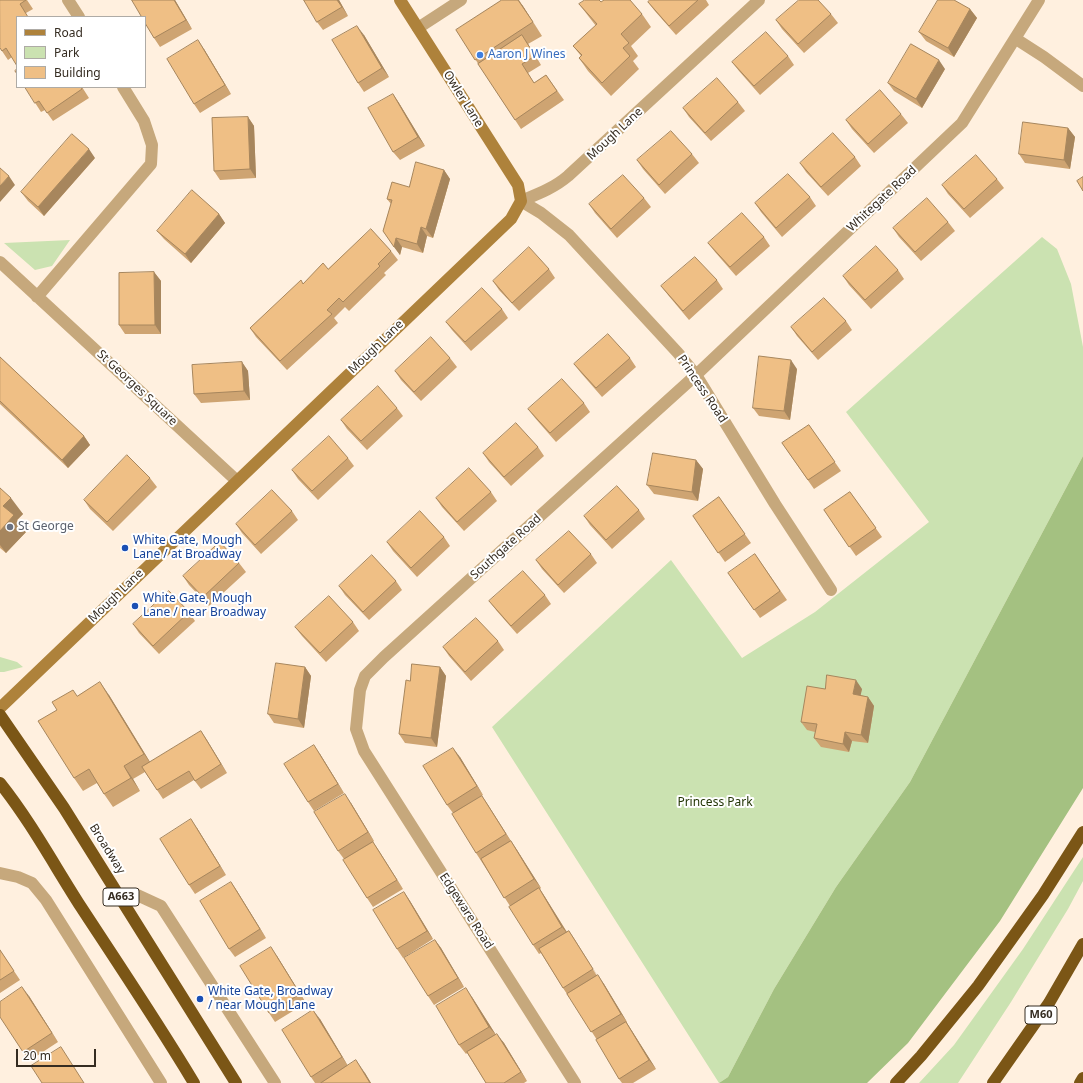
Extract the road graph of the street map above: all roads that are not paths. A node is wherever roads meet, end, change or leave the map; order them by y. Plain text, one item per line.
1 (68, 0) edge
2 (400, 0) edge
3 (461, 0) edge
4 (759, 0) edge
5 (1039, 0) edge
6 (78, 16) edge
7 (418, 28) junction
8 (1016, 38) junction
9 (1083, 86) edge
10 (124, 88) edge
11 (521, 201) junction
12 (0, 262) edge
13 (38, 296) junction
14 (696, 375) junction
15 (236, 480) junction
16 (831, 590) dead end
17 (0, 708) edge
18 (0, 715) edge
19 (359, 739) joint
20 (0, 783) edge
21 (1083, 832) edge
22 (0, 873) edge
23 (123, 900) junction
24 (1083, 944) edge
25 (1083, 1078) edge
26 (161, 1083) edge
27 (194, 1083) edge
28 (236, 1083) edge
29 (275, 1083) edge
30 (575, 1083) edge
31 (896, 1083) edge
32 (993, 1083) edge
33 (1080, 1083) edge

1 - 6 street
2 - 7 street, Owler Lane
3 - 7 street
4 - 11 street, Mough Lane
5 - 8 street, Whitegate Road
7 - 11 street, Owler Lane
8 - 9 street
8 - 14 street, Whitegate Road
10 - 13 street
11 - 14 street, Princess Road
11 - 15 street, Mough Lane
12 - 13 street, St Georges Square
13 - 15 street, St Georges Square
14 - 16 street, Princess Road
14 - 19 street, Southgate Road
15 - 17 street, Mough Lane
18 - 23 highway, Broadway / A663
19 - 30 street, Edgeware Road
20 - 27 highway
21 - 31 highway
22 - 26 street
23 - 28 highway, Broadway / A663
23 - 29 street
24 - 32 highway, M60
25 - 33 highway

